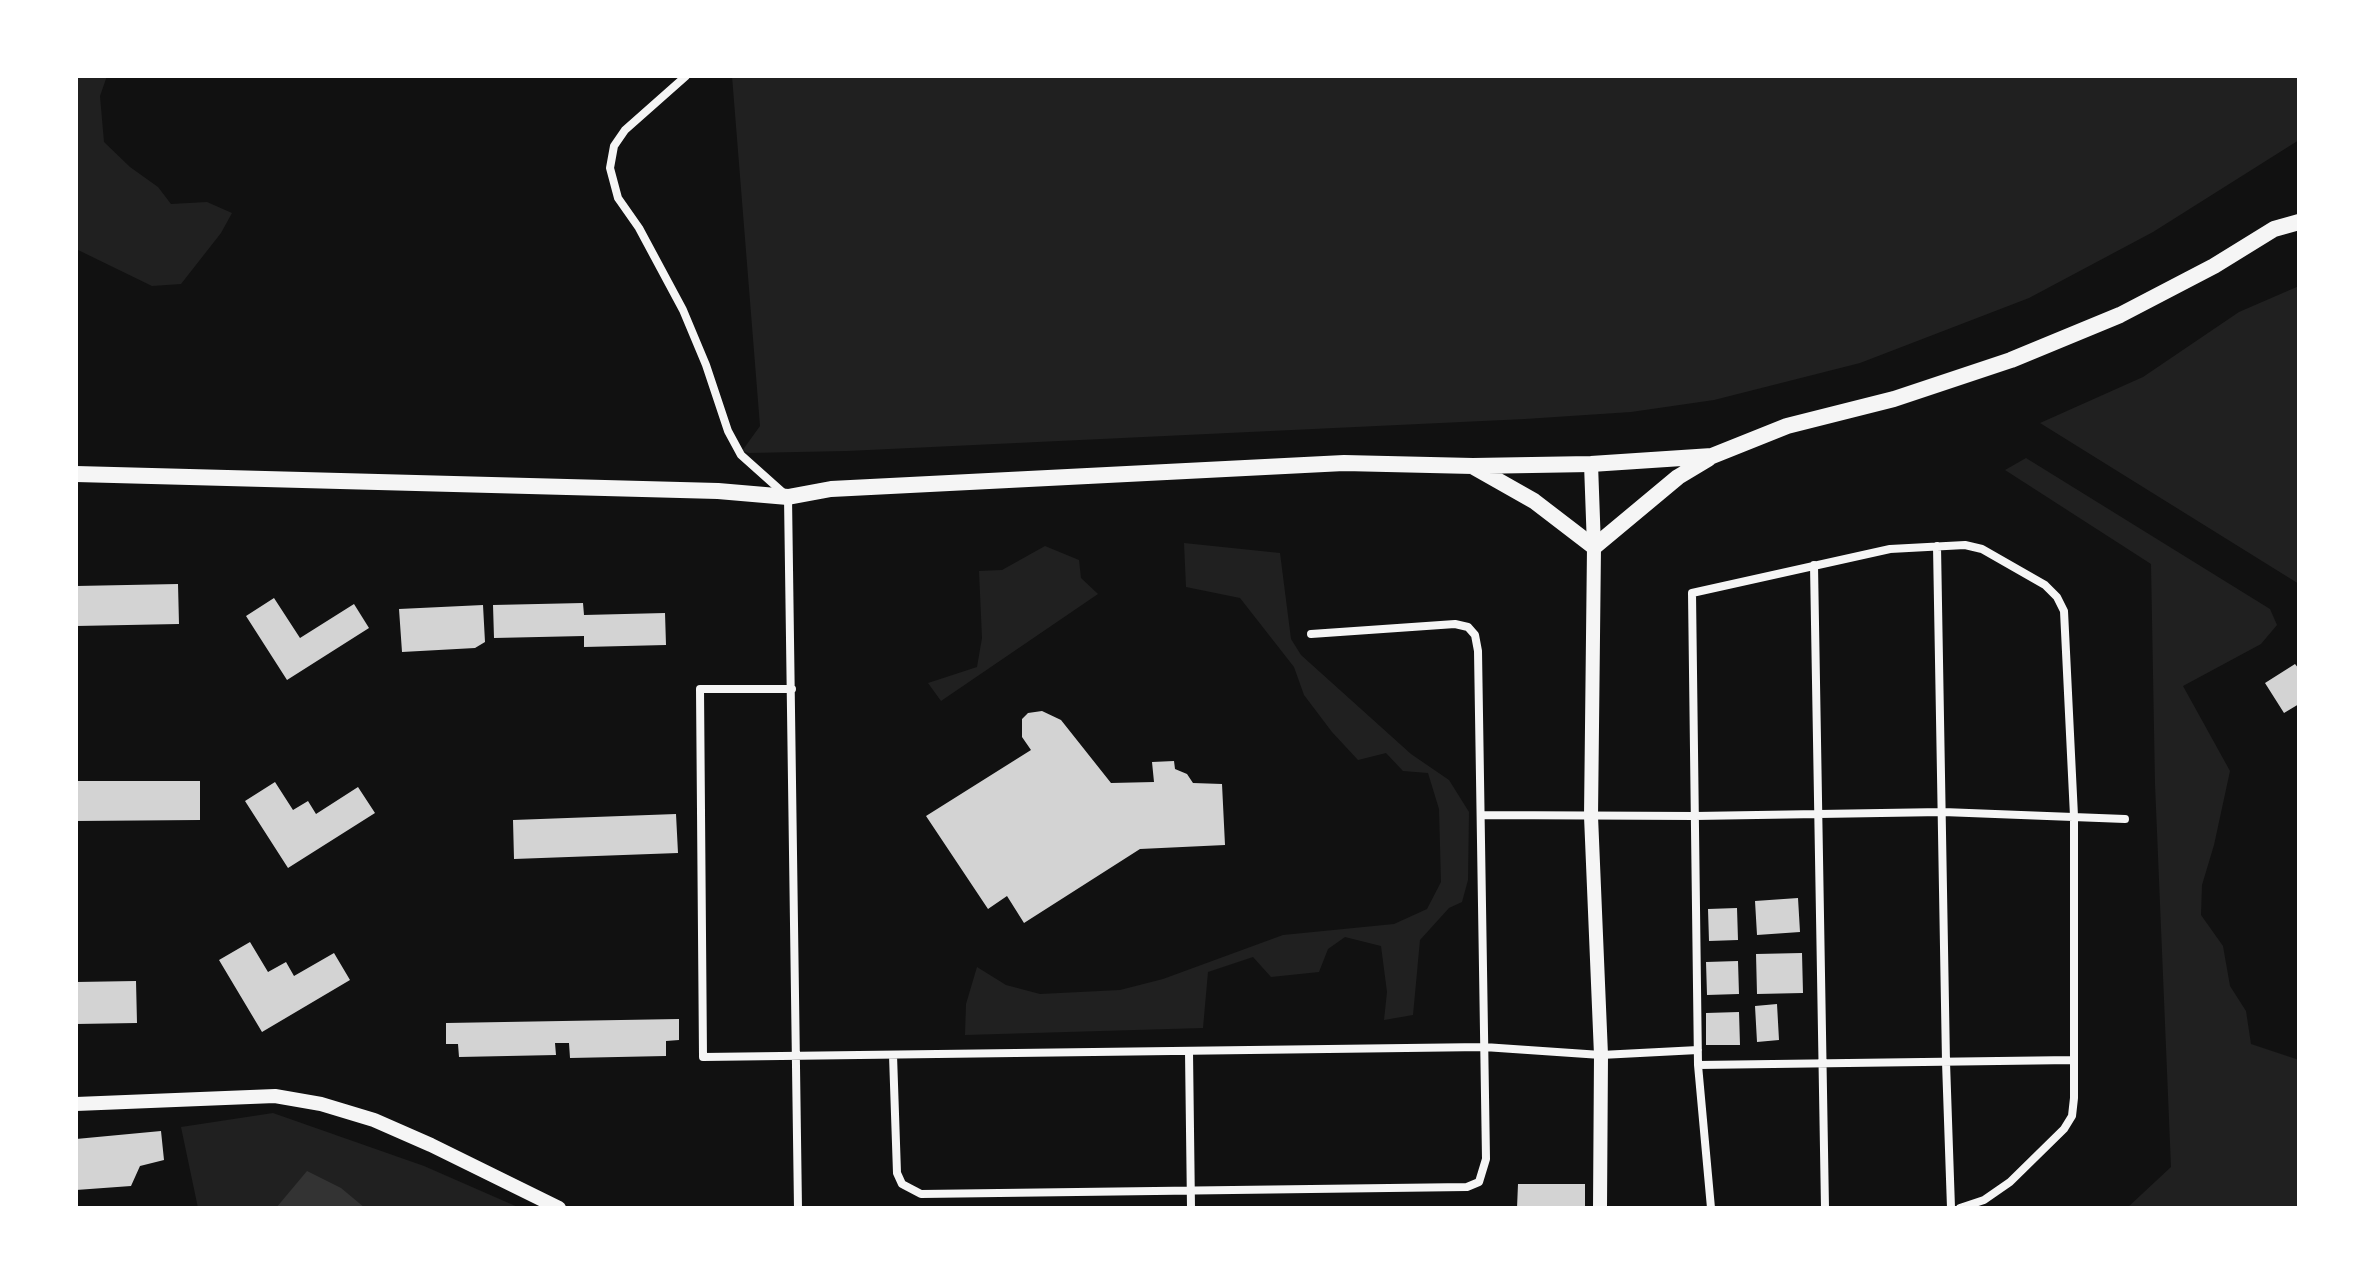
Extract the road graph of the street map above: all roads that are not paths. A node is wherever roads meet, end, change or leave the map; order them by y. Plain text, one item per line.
1 (686, 76) edge
2 (2299, 222) edge
3 (1712, 456) junction
4 (1591, 464) junction
5 (1473, 466) junction
6 (76, 474) edge
7 (788, 497) junction
8 (1937, 546) junction
9 (1594, 547) junction
10 (1814, 565) junction
11 (1311, 634) dead end
12 (792, 689) junction
13 (1943, 812) junction
14 (1818, 814) junction
15 (1481, 815) junction
16 (1591, 816) junction
17 (1695, 816) junction
18 (2074, 816) junction
19 (2125, 819) dead end
20 (1484, 1047) junction
21 (1698, 1050) junction
22 (1189, 1052) junction
23 (893, 1055) junction
24 (1601, 1055) junction
25 (797, 1056) junction
26 (2073, 1060) junction
27 (1946, 1062) junction
28 (1823, 1064) junction
29 (1698, 1065) junction
30 (76, 1104) edge
31 (1191, 1189) junction
32 (559, 1208) edge
33 (798, 1208) edge
34 (1191, 1208) edge
35 (1600, 1208) edge
36 (1711, 1208) edge
37 (1825, 1208) edge
38 (1951, 1208) edge
39 (1960, 1208) edge

1 - 7 street
2 - 3 main road
3 - 4 main road
3 - 9 main road
4 - 5 main road
4 - 9 street
5 - 7 main road
5 - 9 main road
6 - 7 main road
7 - 12 street
8 - 10 street
8 - 13 street
8 - 18 street
9 - 16 street
10 - 14 street
10 - 17 street
11 - 15 street
12 - 25 street
12 - 25 street
13 - 14 street
13 - 18 street
13 - 27 street
14 - 17 street
14 - 28 street
15 - 16 street
15 - 20 street
16 - 17 street
16 - 24 street
17 - 21 street
18 - 19 street
18 - 26 street
20 - 22 street
20 - 24 street
20 - 31 street
21 - 24 street
21 - 29 street
22 - 23 street
22 - 31 street
23 - 25 street
23 - 31 street
24 - 35 street
25 - 33 street
26 - 27 street
26 - 39 street
27 - 28 street
27 - 38 street
28 - 29 street
28 - 37 street
29 - 36 street
30 - 32 street
31 - 34 street

